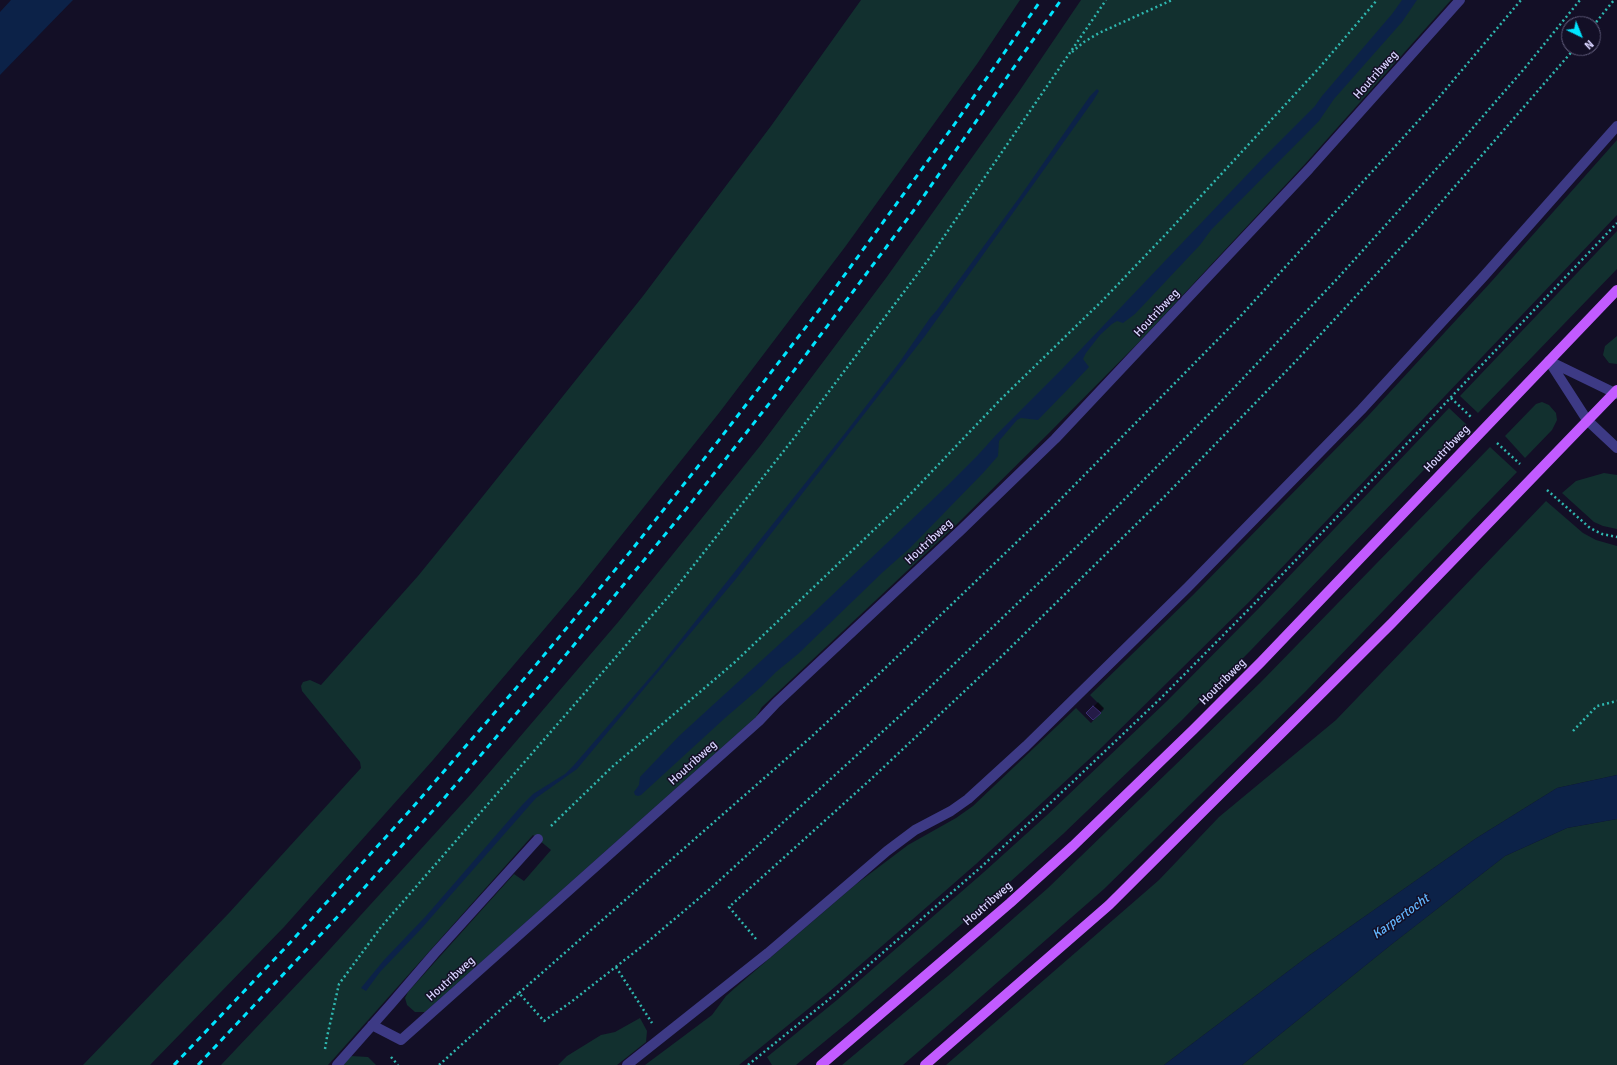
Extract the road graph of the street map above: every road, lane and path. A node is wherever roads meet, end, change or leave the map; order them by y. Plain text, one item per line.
1 (1106, 0) edge
2 (1172, 0) edge
3 (1377, 0) edge
4 (1460, 0) edge
5 (1521, 0) edge
6 (1580, 0) edge
7 (1614, 0) edge
8 (1601, 16) edge
9 (1068, 55) junction
10 (1568, 56) edge
11 (1617, 126) edge
12 (1617, 223) edge
13 (1617, 290) edge
14 (1549, 361) junction
15 (1616, 392) edge
16 (1587, 420) junction
17 (1617, 448) edge
18 (1617, 701) edge
19 (1573, 731) dead end
20 (538, 839) joint
21 (768, 953) junction
22 (616, 967) junction
23 (519, 993) junction
24 (372, 1025) junction
25 (661, 1039) junction
26 (325, 1051) dead end
27 (337, 1065) edge
28 (439, 1065) edge
29 (627, 1065) edge
30 (748, 1065) edge
31 (821, 1065) edge
32 (925, 1065) edge

1 - 9 path
2 - 9 path
3 - 20 path
4 - 24 street, Houtribweg
5 - 23 path
6 - 22 path
7 - 8 path
9 - 26 path
10 - 21 path
11 - 21 street
12 - 30 path
13 - 14 main road, Houtribweg
14 - 15 street
14 - 16 street
14 - 31 main road, Houtribweg
15 - 16 main road
16 - 17 street
16 - 32 main road
18 - 19 path
20 - 24 street
21 - 25 street
22 - 23 path
22 - 25 path
23 - 28 path
24 - 27 street
25 - 29 street

